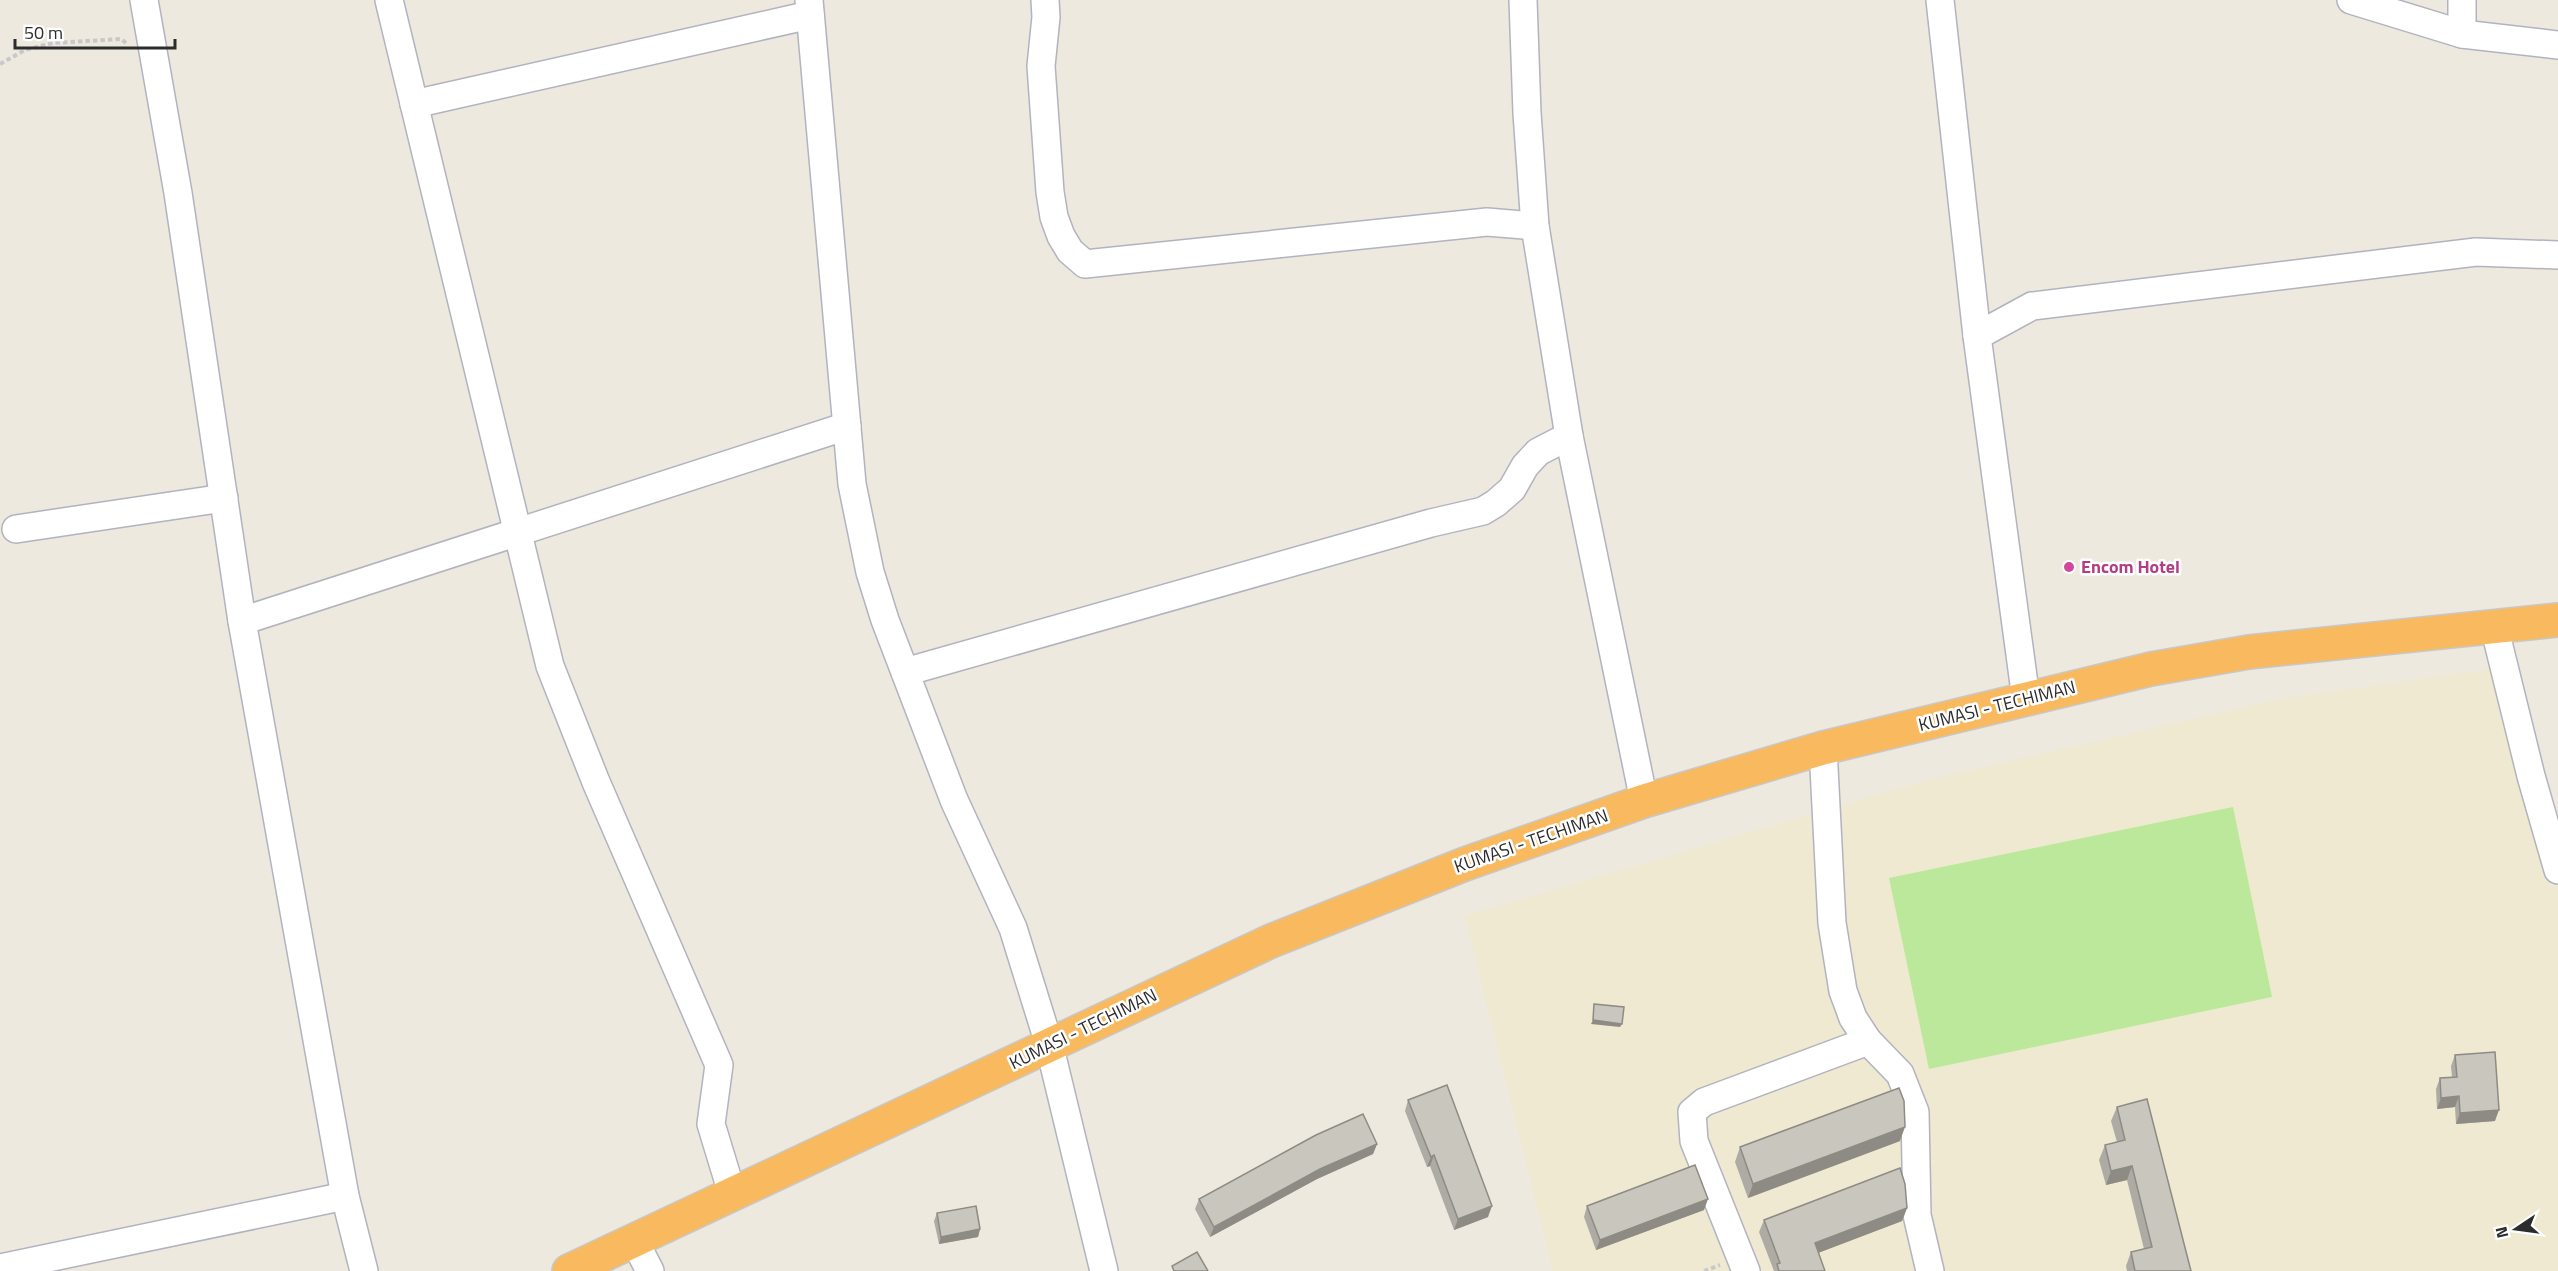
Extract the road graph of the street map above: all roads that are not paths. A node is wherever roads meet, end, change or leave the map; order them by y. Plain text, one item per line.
1 (144, 0) edge
2 (389, 0) edge
3 (1045, 0) edge
4 (1523, 0) edge
5 (1941, 0) edge
6 (2351, 0) edge
7 (2462, 0) edge
8 (809, 8) edge
9 (2462, 34) junction
10 (2558, 45) edge
11 (414, 104) junction
12 (1535, 226) junction
13 (2558, 255) edge
14 (1977, 336) junction
15 (847, 426) junction
16 (1569, 436) junction
17 (224, 498) junction
18 (16, 529) dead end
19 (519, 532) junction
20 (2558, 620) edge
21 (242, 621) junction
22 (2494, 626) junction
23 (905, 672) junction
24 (2026, 699) junction
25 (1823, 748) junction
26 (1644, 801) junction
27 (2558, 870) edge
28 (1868, 1041) junction
29 (1049, 1044) junction
30 (732, 1193) junction
31 (345, 1196) junction
32 (634, 1240) junction
33 (0, 1268) edge
34 (364, 1271) edge
35 (569, 1271) edge
36 (650, 1271) edge
37 (1104, 1271) edge
38 (1746, 1271) edge
39 (1930, 1271) edge

1 - 17 street
2 - 11 street
3 - 12 street
4 - 12 street
5 - 14 street
6 - 9 street
7 - 9 street
8 - 11 street
8 - 15 street
9 - 10 street
11 - 19 street
12 - 16 street
13 - 14 street
14 - 24 street
15 - 19 street
15 - 23 street
16 - 23 street
16 - 26 street
17 - 18 street
17 - 21 street
19 - 21 street
19 - 30 street
20 - 22 highway, KUMASI - TECHIMAN
21 - 31 street
22 - 24 highway, KUMASI - TECHIMAN
22 - 27 street
23 - 29 street
24 - 25 highway, KUMASI - TECHIMAN
25 - 26 highway, KUMASI - TECHIMAN
25 - 28 street
26 - 29 highway, KUMASI - TECHIMAN
28 - 38 street
28 - 39 street
29 - 30 highway, KUMASI - TECHIMAN
29 - 37 street
30 - 32 highway, KUMASI - TECHIMAN
31 - 33 street
31 - 34 street
32 - 35 highway, KUMASI - TECHIMAN
32 - 36 street

